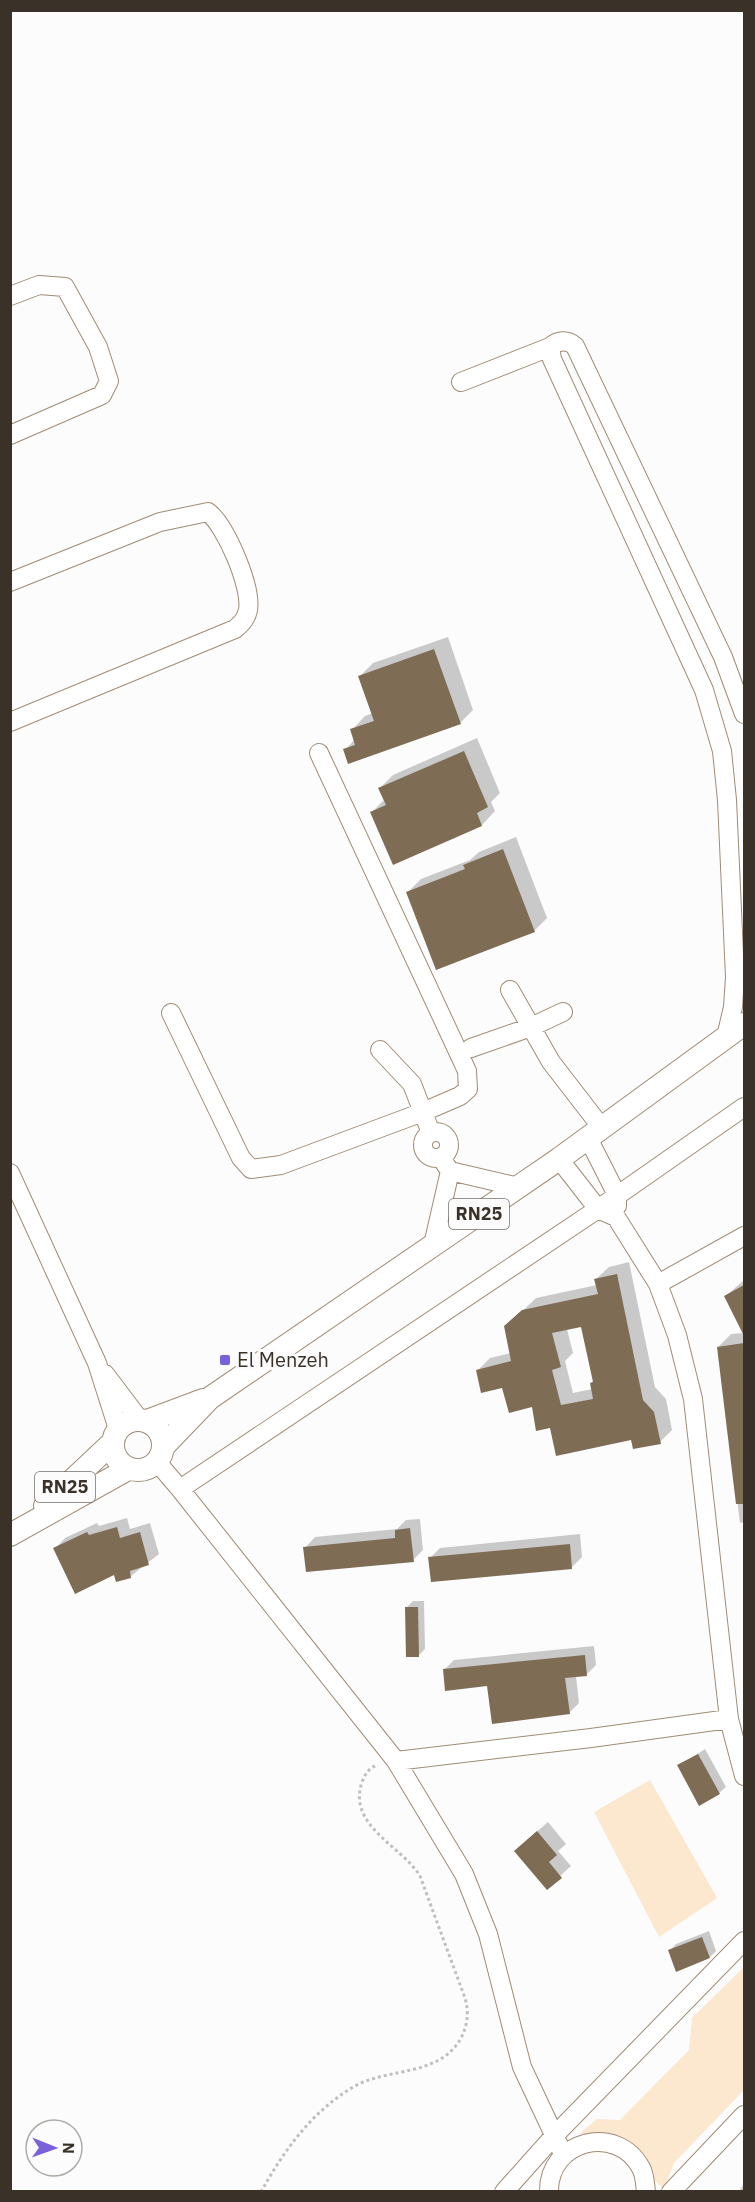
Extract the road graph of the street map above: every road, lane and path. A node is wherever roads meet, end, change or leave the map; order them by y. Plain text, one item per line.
1 (10, 296) edge
2 (550, 347) junction
3 (460, 382) dead end
4 (10, 435) edge
5 (10, 582) edge
6 (744, 714) edge
7 (10, 722) edge
8 (319, 753) dead end
9 (739, 943) edge
10 (510, 990) dead end
11 (563, 1012) dead end
12 (171, 1013) dead end
13 (744, 1024) edge
14 (531, 1028) junction
15 (726, 1037) junction
16 (471, 1048) dead end
17 (380, 1050) dead end
18 (744, 1107) edge
19 (423, 1112) junction
20 (595, 1133) junction
21 (559, 1159) junction
22 (445, 1164) junction
23 (10, 1173) edge
24 (519, 1187) junction
25 (617, 1196) junction
26 (598, 1209) junction
27 (616, 1217) junction
28 (744, 1236) edge
29 (433, 1245) junction
30 (658, 1284) junction
31 (97, 1363) junction
32 (210, 1398) junction
33 (143, 1420) junction
34 (115, 1436) junction
35 (160, 1454) junction
36 (128, 1469) junction
37 (180, 1489) junction
38 (14, 1533) edge
39 (729, 1719) junction
40 (396, 1761) junction
41 (744, 1776) edge
42 (744, 1941) edge
43 (744, 2115) edge
44 (554, 2136) junction
45 (563, 2154) junction
46 (261, 2192) edge
47 (504, 2192) edge
48 (549, 2192) edge
49 (646, 2192) edge
50 (671, 2192) edge

1 - 4 street
2 - 3 street
2 - 6 street
2 - 9 street
5 - 7 street
8 - 19 street
9 - 15 street
10 - 14 street
11 - 14 street
12 - 19 street
13 - 15 main road, RN25
14 - 16 street
14 - 20 street
15 - 20 main road, RN25
17 - 19 street
18 - 25 street
19 - 22 street
20 - 21 main road, RN25
20 - 25 street
21 - 24 main road, RN25
21 - 26 street
22 - 24 street
22 - 29 street
23 - 31 street
24 - 29 main road, RN25
25 - 26 street
25 - 27 street
26 - 27 street
26 - 37 street
27 - 30 street
28 - 30 street
29 - 32 main road, RN25
30 - 39 street
31 - 33 street
31 - 34 street
32 - 33 main road, RN25
32 - 35 main road, RN25
33 - 34 main road, RN25
33 - 35 main road
34 - 36 main road, RN25
34 - 38 main road, RN25
35 - 36 main road, RN25
35 - 37 street
36 - 38 main road, RN25
37 - 40 street
39 - 40 street
39 - 41 street
40 - 44 street
40 - 46 path
42 - 44 street
43 - 50 street
44 - 45 street
44 - 47 street
45 - 48 street
45 - 49 street

